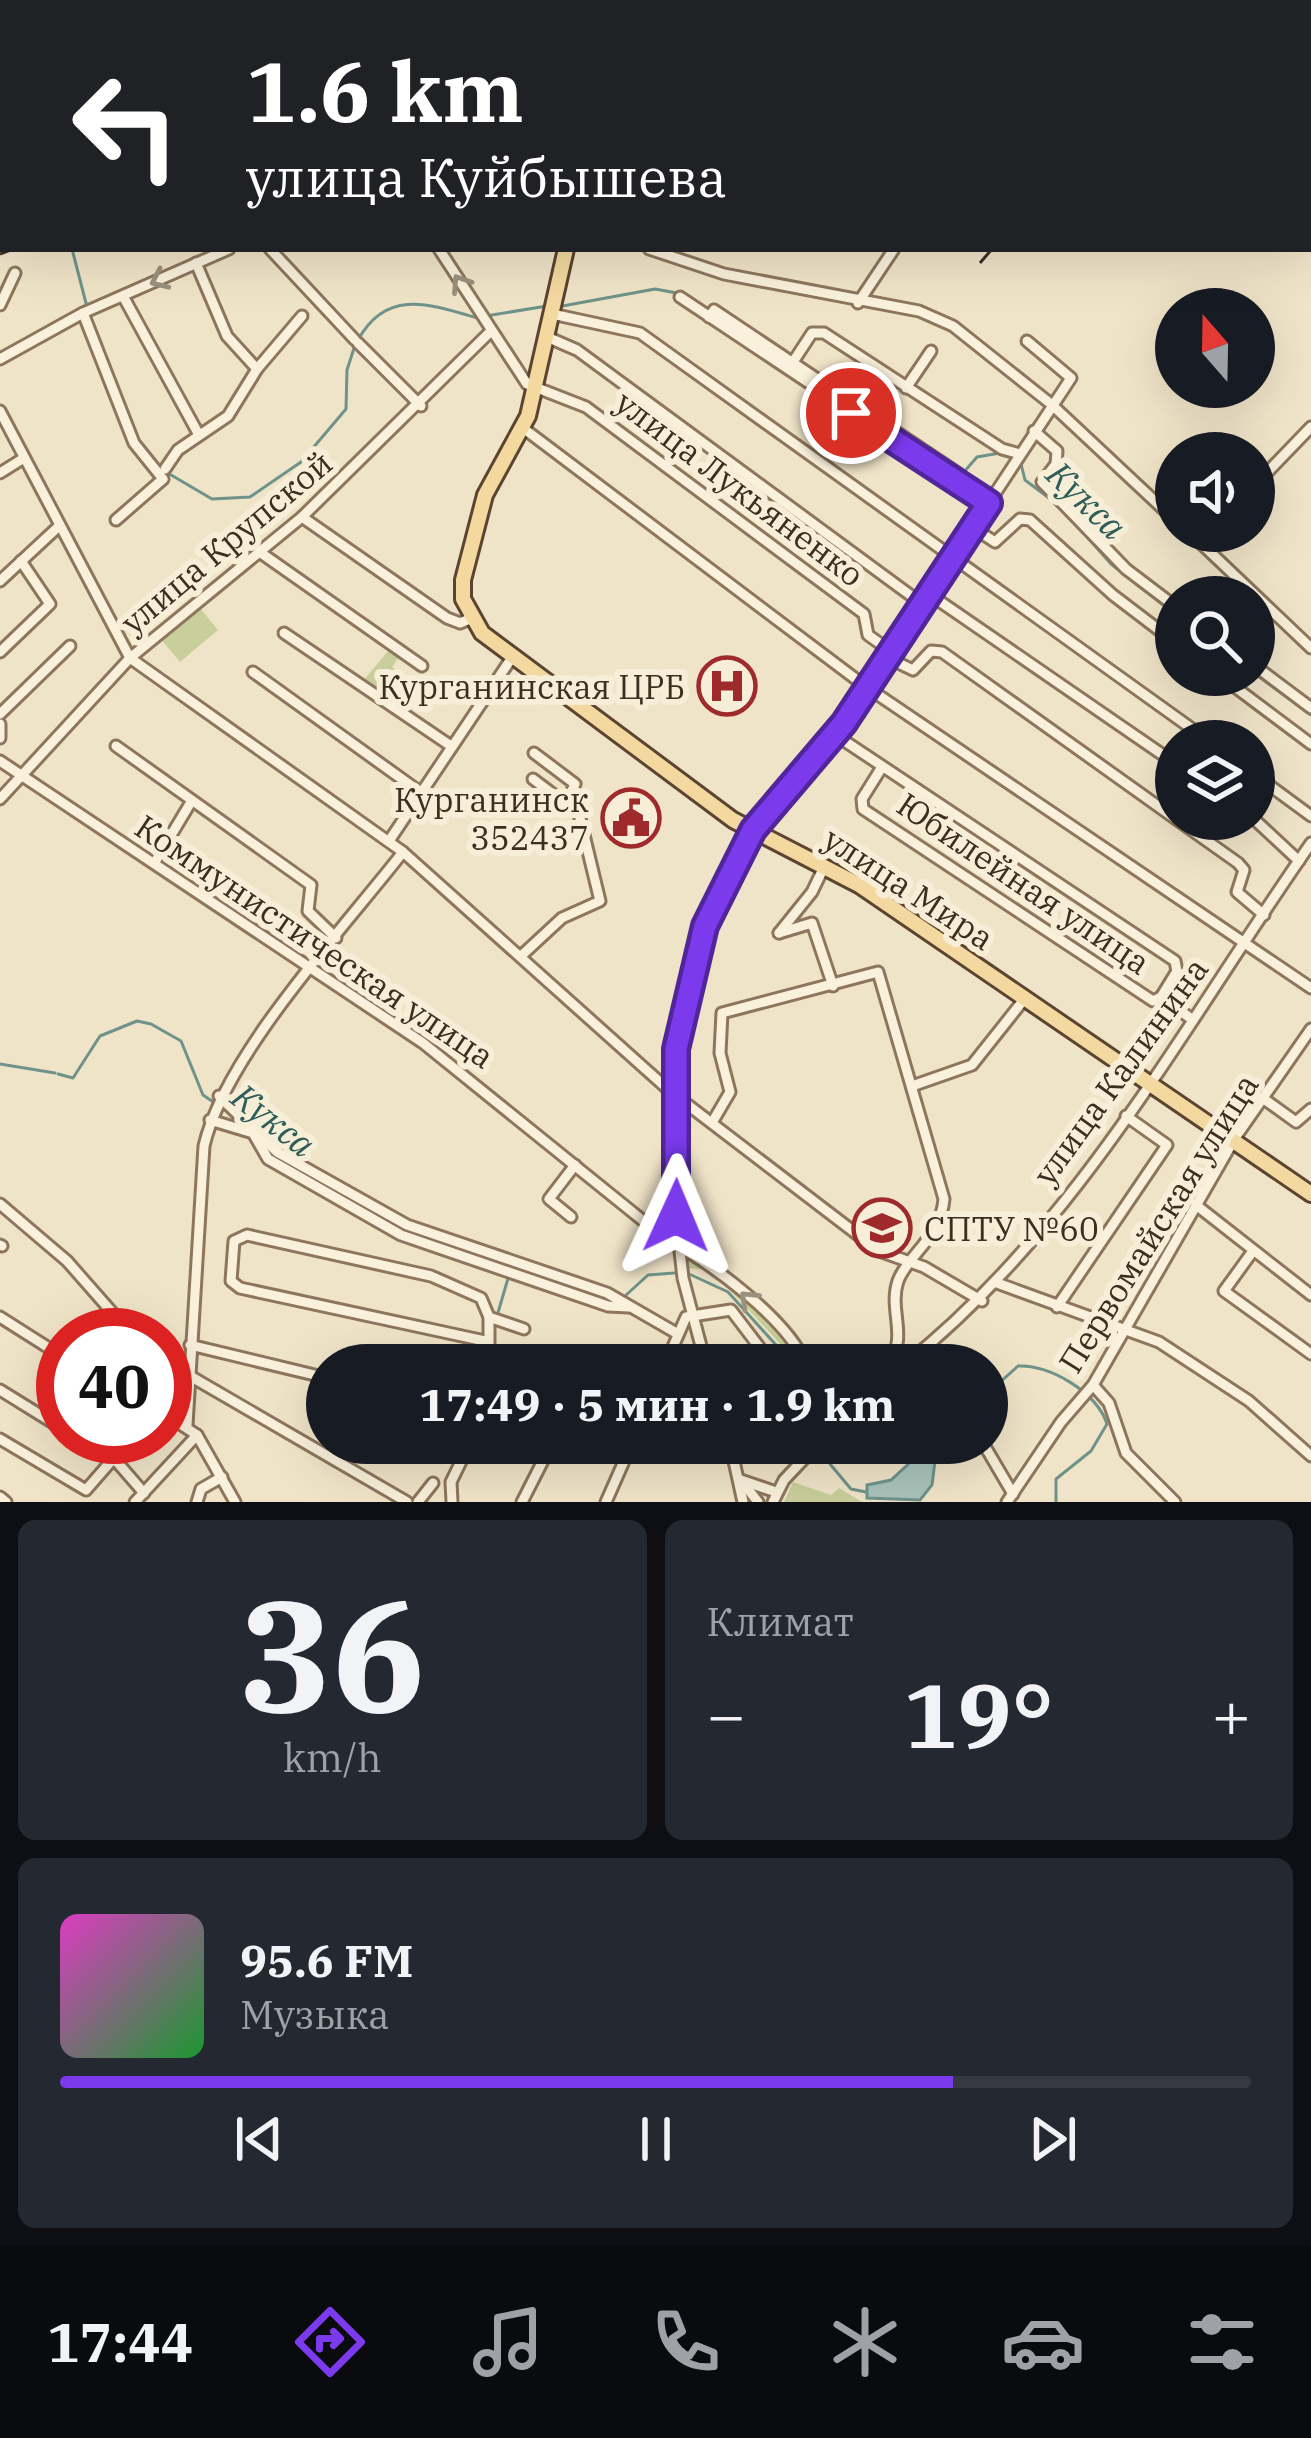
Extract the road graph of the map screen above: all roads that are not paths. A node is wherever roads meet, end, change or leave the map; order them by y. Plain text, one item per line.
1 (222, 252) edge
2 (273, 252) edge
3 (441, 252) edge
4 (565, 252) edge
5 (892, 252) edge
6 (672, 253) edge
7 (196, 263) junction
8 (0, 277) edge
9 (123, 296) junction
10 (680, 298) dead end
11 (858, 303) junction
12 (0, 305) edge
13 (553, 310) junction
14 (86, 312) junction
15 (710, 314) junction
16 (302, 316) dead end
17 (491, 332) junction
18 (547, 337) junction
19 (1027, 341) dead end
20 (931, 351) dead end
21 (0, 359) edge
22 (793, 362) junction
23 (257, 369) junction
24 (906, 388) junction
25 (529, 390) junction
26 (1051, 404) junction
27 (421, 406) junction
28 (0, 411) edge
29 (1311, 427) edge
30 (523, 428) junction
31 (1034, 431) junction
32 (199, 435) junction
33 (1019, 456) junction
34 (24, 458) junction
35 (1275, 464) edge
36 (163, 471) junction
37 (0, 473) edge
38 (958, 485) junction
39 (1155, 501) edge
40 (989, 503) junction
41 (302, 517) junction
42 (116, 520) dead end
43 (58, 527) junction
44 (975, 530) junction
45 (1211, 552) edge
46 (261, 553) junction
47 (956, 557) junction
48 (21, 561) junction
49 (0, 581) edge
50 (1155, 591) edge
51 (928, 601) junction
52 (472, 618) junction
53 (1155, 625) edge
54 (284, 633) dead end
55 (70, 646) dead end
56 (1311, 648) edge
57 (0, 652) edge
58 (890, 655) junction
59 (130, 658) junction
60 (511, 659) junction
61 (422, 666) dead end
62 (253, 672) dead end
63 (1275, 681) edge
64 (868, 687) junction
65 (1247, 696) edge
66 (1311, 708) edge
67 (0, 714) edge
68 (1180, 720) edge
69 (0, 724) edge
70 (834, 734) junction
71 (0, 738) edge
72 (1311, 744) edge
73 (116, 746) dead end
74 (451, 746) junction
75 (1155, 750) edge
76 (534, 753) dead end
77 (0, 761) edge
78 (882, 767) junction
79 (23, 778) junction
80 (532, 779) dead end
81 (1275, 789) edge
82 (420, 792) junction
83 (0, 799) edge
84 (191, 802) junction
85 (1155, 804) edge
86 (568, 807) junction
87 (1311, 815) edge
88 (753, 830) junction
89 (1275, 839) edge
90 (1206, 840) edge
91 (389, 841) junction
92 (1311, 843) edge
93 (403, 852) junction
94 (1299, 861) junction
95 (154, 862) junction
96 (825, 865) junction
97 (1264, 915) junction
98 (336, 938) junction
99 (1247, 940) junction
100 (521, 956) junction
101 (314, 967) junction
102 (833, 986) junction
103 (1311, 988) edge
104 (1026, 997) junction
105 (1161, 997) junction
106 (1193, 1020) junction
107 (1311, 1029) edge
108 (1151, 1081) junction
109 (912, 1087) junction
110 (678, 1096) junction
111 (1264, 1099) junction
112 (216, 1102) junction
113 (1310, 1113) edge
114 (1126, 1116) junction
115 (210, 1120) junction
116 (713, 1121) junction
117 (1235, 1138) junction
118 (575, 1165) junction
119 (1311, 1194) edge
120 (0, 1204) edge
121 (1196, 1205) junction
122 (571, 1217) dead end
123 (678, 1246) junction
124 (1253, 1251) junction
125 (886, 1256) junction
126 (912, 1265) junction
127 (898, 1279) junction
128 (997, 1283) junction
129 (1311, 1295) edge
130 (982, 1301) junction
131 (623, 1303) junction
132 (1057, 1307) junction
133 (108, 1308) edge
134 (692, 1316) junction
135 (0, 1317) edge
136 (494, 1318) junction
137 (192, 1322) edge
138 (524, 1329) dead end
139 (1123, 1329) junction
140 (679, 1334) junction
141 (36, 1340) edge
142 (485, 1342) joint
143 (674, 1344) edge
144 (700, 1344) edge
145 (757, 1344) edge
146 (795, 1344) edge
147 (898, 1344) edge
148 (930, 1344) edge
149 (192, 1345) edge
150 (1311, 1354) edge
151 (306, 1373) edge
152 (192, 1377) edge
153 (0, 1390) edge
154 (1086, 1393) junction
155 (36, 1413) edge
156 (192, 1430) edge
157 (197, 1435) junction
158 (0, 1439) edge
159 (1311, 1456) edge
160 (36, 1460) edge
161 (42, 1464) edge
162 (108, 1464) edge
163 (117, 1464) edge
164 (460, 1464) edge
165 (541, 1464) edge
166 (623, 1464) edge
167 (736, 1464) edge
168 (803, 1464) edge
169 (993, 1464) edge
170 (222, 1477) junction
171 (433, 1483) dead end
172 (741, 1483) junction
173 (144, 1492) junction
174 (1010, 1498) edge
175 (776, 1499) edge
176 (135, 1502) edge
177 (197, 1502) edge
178 (236, 1502) edge
179 (407, 1502) edge
180 (418, 1502) edge
181 (452, 1502) edge
182 (521, 1502) edge
183 (606, 1502) edge
184 (740, 1502) edge
185 (760, 1502) edge
186 (1175, 1502) edge

1 - 7 street
2 - 27 street
17 -> 3 street
4 - 13 main road
5 - 11 street
6 - 11 street
7 -> 9 street
7 - 23 street
8 - 12 street
9 - 14 street
9 - 32 street
10 - 15 street
11 - 26 street
13 - 18 main road
13 - 47 street
14 - 21 street
14 - 36 street
15 - 22 street
15 - 38 street
16 - 23 street
17 - 25 street
17 - 27 street, улица Крупской
18 - 25 main road
18 - 51 street
19 - 26 street
20 - 24 street
22 - 24 street
22 - 38 street
23 - 32 street
24 - 33 street
25 - 30 main road
25 - 58 street, улица Лукьяненко
26 - 31 street
26 - 39 street
27 - 41 street, улица Крупской
28 - 34 street
29 - 35 street
30 - 52 main road
30 - 64 street
31 - 33 street
31 - 50 street
32 - 36 street
33 - 40 street
34 - 37 street
34 - 43 street
36 - 42 street
38 - 40 street
40 - 44 street
41 - 46 street, улица Крупской
41 - 52 street, улица Мира
43 - 48 street
43 - 59 street
44 - 47 street
44 - 53 street
45 - 56 street
46 - 59 street, улица Крупской
46 - 61 street
47 - 51 street
47 - 68 street
48 - 49 street
48 - 57 street
51 - 58 street
51 - 75 street
52 - 60 main road, улица Мира
54 - 74 street
55 - 67 street
58 - 64 street
58 - 85 street
59 - 79 street, улица Крупской
59 - 91 street
60 - 74 street
60 - 88 main road, улица Мира
62 - 82 street
63 - 66 street
64 - 70 street
64 - 99 street
65 - 72 street
69 - 71 street
70 - 78 street
70 - 88 street
73 - 84 street
74 - 82 street
76 - 86 street
77 - 79 street, Коммунистическая улица
78 - 105 street
78 - 105 street, Юбилейная улица
79 - 83 street, улица Крупской
79 - 95 street, Коммунистическая улица
80 - 86 street
81 - 87 street
82 - 91 street
84 - 95 street
84 - 98 street
86 - 100 street
88 - 96 main road, улица Мира
88 - 110 street
89 - 94 street
90 - 97 street
91 - 93 street
92 - 94 street, улица Калинина
93 - 98 street
93 - 100 street
94 - 97 street, улица Калинина
95 - 101 street, Коммунистическая улица
96 - 102 street
96 - 104 main road, улица Мира
97 - 99 street, улица Калинина
98 - 101 street
99 - 103 street
99 - 106 street, улица Калинина
100 - 110 street
101 - 112 street
101 - 118 street, Коммунистическая улица
102 - 109 street
102 - 116 street
104 - 108 main road, улица Мира
104 - 109 street
105 - 106 street, Юбилейная улица
106 - 108 street, улица Калинина
107 - 111 street, Первомайская улица
108 - 114 street, улица Калинина
108 - 117 main road, улица Мира
109 - 126 street
110 - 116 street
110 - 123 street
111 - 113 street
111 - 117 street, Первомайская улица
112 - 115 street
112 - 131 street
114 - 128 street, улица Калинина
114 - 132 street
115 - 131 street
115 - 137 street
116 - 125 street
117 - 119 main road, улица Мира
117 - 121 street, Первомайская улица
118 - 122 street
118 - 123 street, Коммунистическая улица
120 - 133 street
121 - 124 street
121 - 139 street, Первомайская улица
123 - 134 street
146 -> 123 street, Коммунистическая улица
124 - 129 street
124 - 150 street
125 - 126 street
125 - 127 street
126 - 127 street
126 - 130 street
127 - 147 street
128 - 130 street, улица Калинина
128 - 132 street
130 - 148 street, улица Калинина
131 - 140 street
132 - 139 street
134 - 140 street
134 - 144 street
134 - 145 street
135 - 141 street
136 - 138 street
136 - 142 street
136 - 142 street
139 - 154 street, Первомайская улица
139 - 159 street
140 - 143 street
149 - 151 street
152 - 179 street
153 - 155 street
154 - 174 street, Первомайская улица
154 - 186 street
156 - 157 street
157 - 170 street
157 - 173 street
158 - 160 street
161 - 162 street
163 - 173 street
164 - 181 street
165 - 182 street
166 - 183 street
167 - 172 street
168 - 175 street
169 - 174 street
170 - 177 street
170 - 178 street
171 - 180 street
172 - 175 street
172 - 184 street
172 - 185 street
173 - 176 street
175 - 185 street

